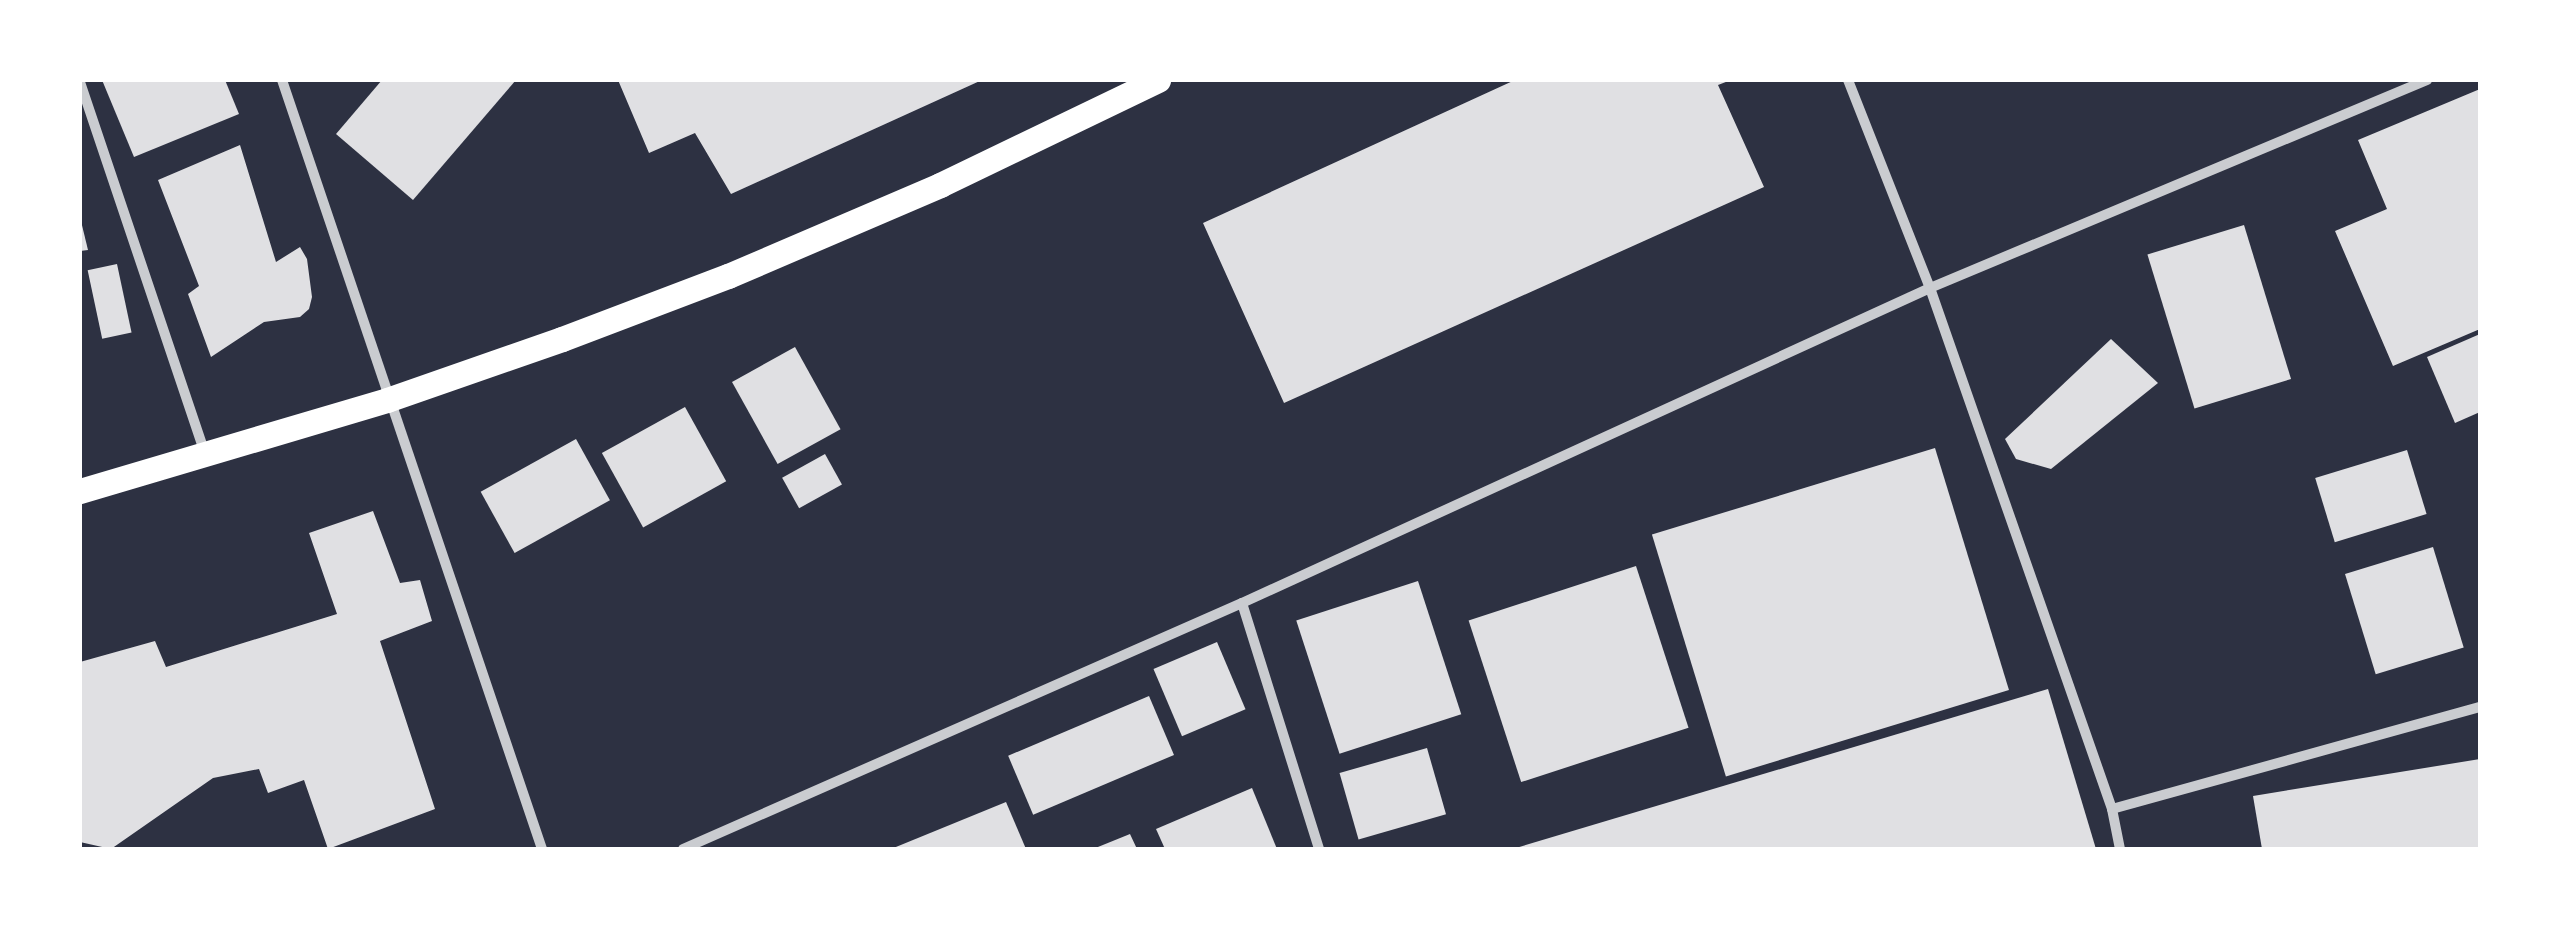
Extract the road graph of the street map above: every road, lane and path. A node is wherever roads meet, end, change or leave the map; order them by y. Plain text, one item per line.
1 (282, 80) edge
2 (1158, 80) edge
3 (1848, 80) edge
4 (2427, 80) edge
5 (80, 82) edge
6 (1930, 288) junction
7 (386, 400) junction
8 (205, 453) junction
9 (80, 491) edge
10 (1242, 603) junction
11 (2480, 707) edge
12 (2112, 808) junction
13 (542, 849) edge
14 (683, 849) edge
15 (1318, 849) edge
16 (2120, 849) edge

1 - 7 street
2 - 7 main road
3 - 6 street
4 - 6 street
5 - 8 street
6 - 10 street
6 - 12 street
7 - 8 main road
7 - 13 street
8 - 9 main road
10 - 14 street
10 - 15 street
11 - 12 street
12 - 16 street

